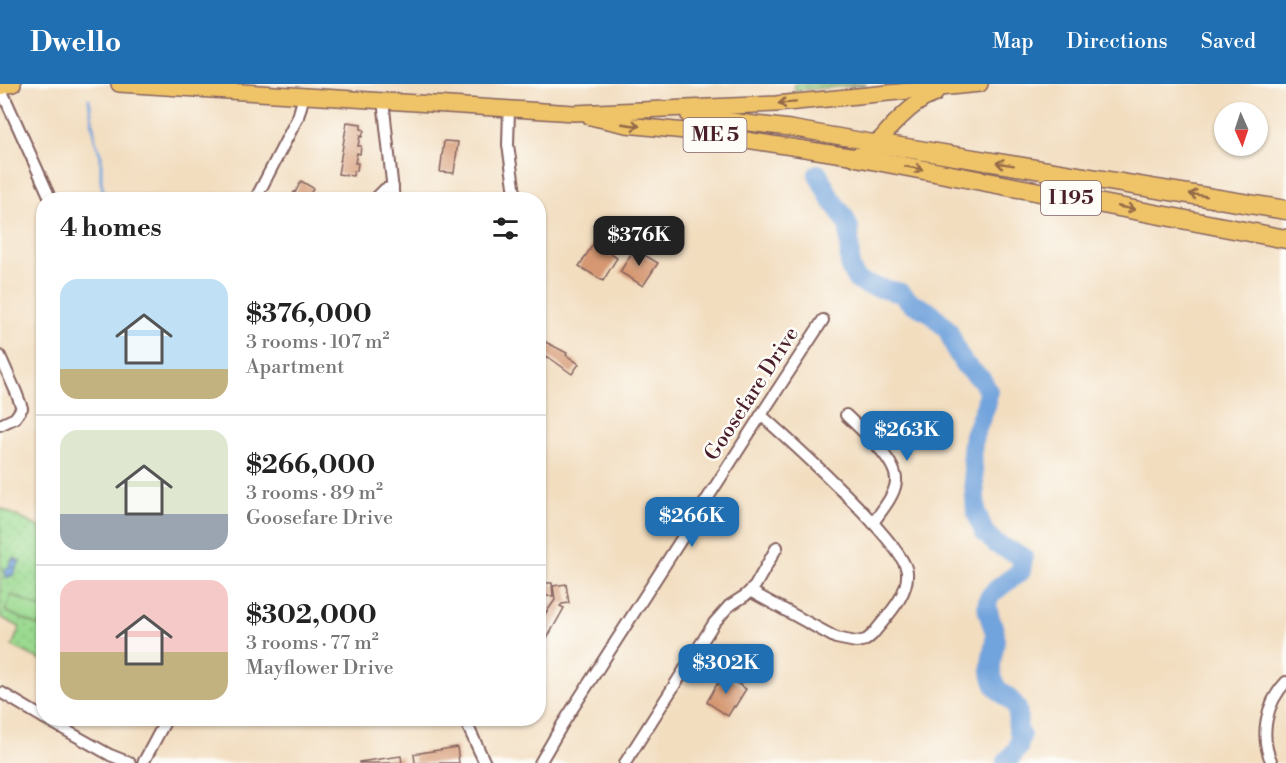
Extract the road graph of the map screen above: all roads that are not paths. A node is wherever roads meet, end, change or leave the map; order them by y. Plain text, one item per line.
1 (13, 84) edge
2 (119, 84) edge
3 (980, 84) edge
4 (149, 85) edge
5 (0, 87) edge
6 (949, 88) junction
7 (882, 95) junction
8 (304, 96) junction
9 (383, 100) junction
10 (509, 109) junction
11 (627, 110) junction
12 (574, 113) junction
13 (896, 121) junction
14 (876, 143) junction
15 (856, 157) junction
16 (393, 187) junction
17 (47, 192) edge
18 (259, 192) edge
19 (382, 192) edge
20 (393, 192) edge
21 (515, 192) edge
22 (1286, 210) edge
23 (1286, 239) edge
24 (823, 320) dead end
25 (0, 356) edge
26 (761, 415) junction
27 (846, 415) dead end
28 (0, 425) edge
29 (873, 523) junction
30 (777, 547) dead end
31 (750, 591) junction
32 (1286, 682) edge
33 (2, 693) dead end
34 (36, 713) edge
35 (58, 726) edge
36 (163, 726) edge
37 (468, 726) edge
38 (130, 763) edge
39 (143, 763) edge
40 (484, 763) edge
41 (540, 763) edge
42 (625, 763) edge
43 (1272, 763) edge

1 - 5 main road
2 - 4 main road, ME 5
3 - 6 main road, ME 5
4 - 8 main road, ME 5
5 - 17 street
6 - 7 main road, ME 5
6 - 13 main road, ME 5
7 -> 11 main road, ME 5
7 - 13 main road
8 - 9 main road, ME 5
8 - 18 street
9 - 10 main road, ME 5
9 - 16 street
10 - 12 main road, ME 5
10 - 21 street
11 - 12 main road, ME 5
11 - 14 main road
12 -> 15 main road, ME 5
13 - 14 main road, ME 5
14 - 15 main road, ME 5
22 -> 14 highway, I 195
15 -> 23 highway, I 195
16 - 19 street
16 - 20 street
24 - 26 street, Goosefare Drive
25 - 28 street
26 - 29 street
26 - 41 street, Goosefare Drive
27 - 29 street
29 - 31 street
30 - 31 street
31 - 42 street
32 - 43 street
33 - 34 street
35 - 38 street
36 - 39 street
37 - 40 street

